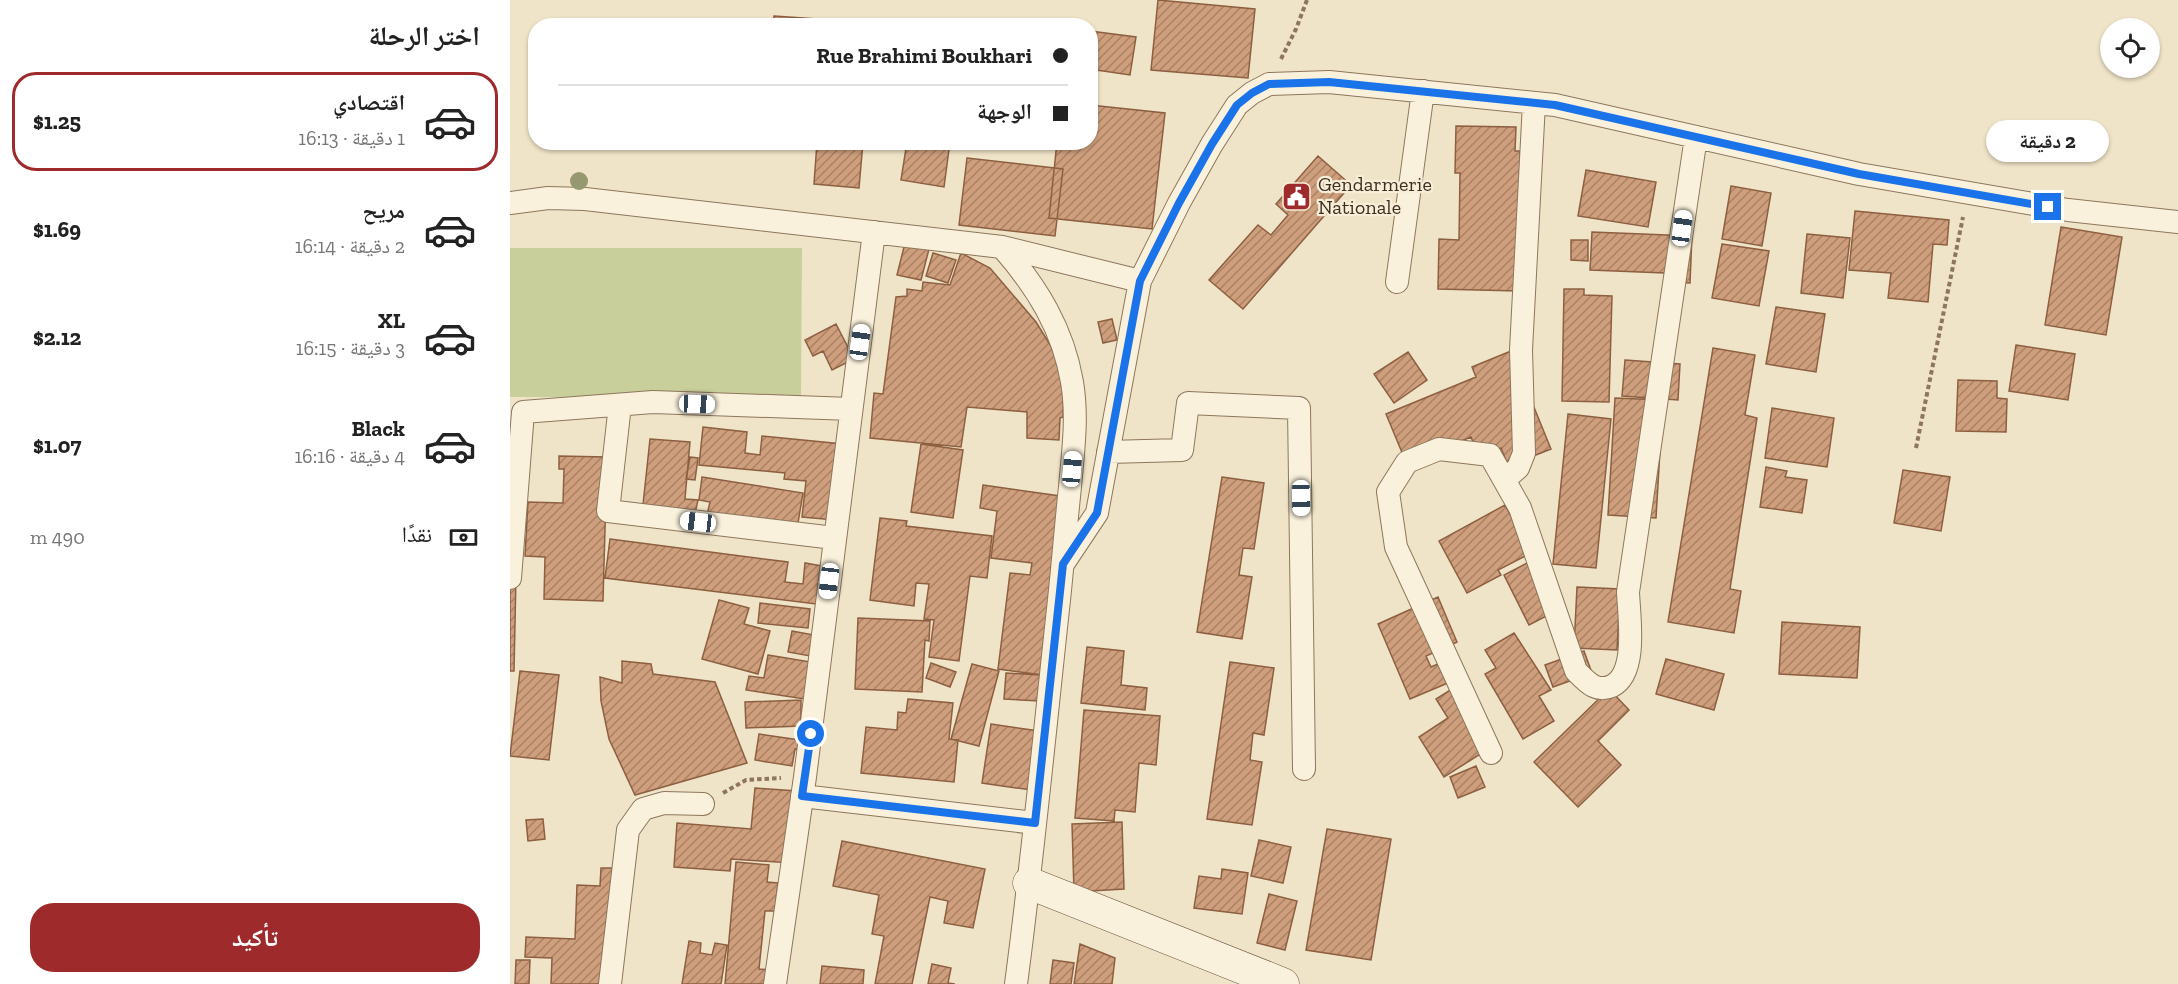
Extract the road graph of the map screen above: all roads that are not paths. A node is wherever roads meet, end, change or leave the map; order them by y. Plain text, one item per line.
1 (1423, 91) junction
2 (1534, 103) junction
3 (1696, 137) junction
4 (510, 203) edge
5 (2178, 222) edge
6 (874, 232) junction
7 (1002, 247) junction
8 (1140, 281) junction
9 (1397, 282) dead end
10 (620, 405) junction
11 (851, 409) junction
12 (1108, 452) junction
13 (1504, 480) junction
14 (834, 538) junction
15 (1063, 564) junction
16 (510, 578) edge
17 (1491, 753) dead end
18 (1304, 769) dead end
19 (804, 787) junction
20 (703, 804) road end
21 (1035, 823) junction
22 (1029, 883) junction
23 (610, 984) edge
24 (775, 984) edge
25 (1016, 984) edge
26 (1283, 984) edge

1 - 2 street
1 - 8 street
1 - 9 street
2 - 3 street
2 - 13 street
3 - 5 street
3 - 13 street
4 - 6 street
6 - 7 street
6 - 11 street
7 - 8 street
7 - 15 street
8 - 12 street
10 - 11 street
10 - 14 street
10 - 16 street
11 - 14 street
12 - 15 street
12 - 18 street
13 - 17 street
14 - 19 street
15 - 21 street
19 - 21 street
19 - 24 street
20 - 23 street
21 - 22 street
22 - 25 street
22 - 26 street

